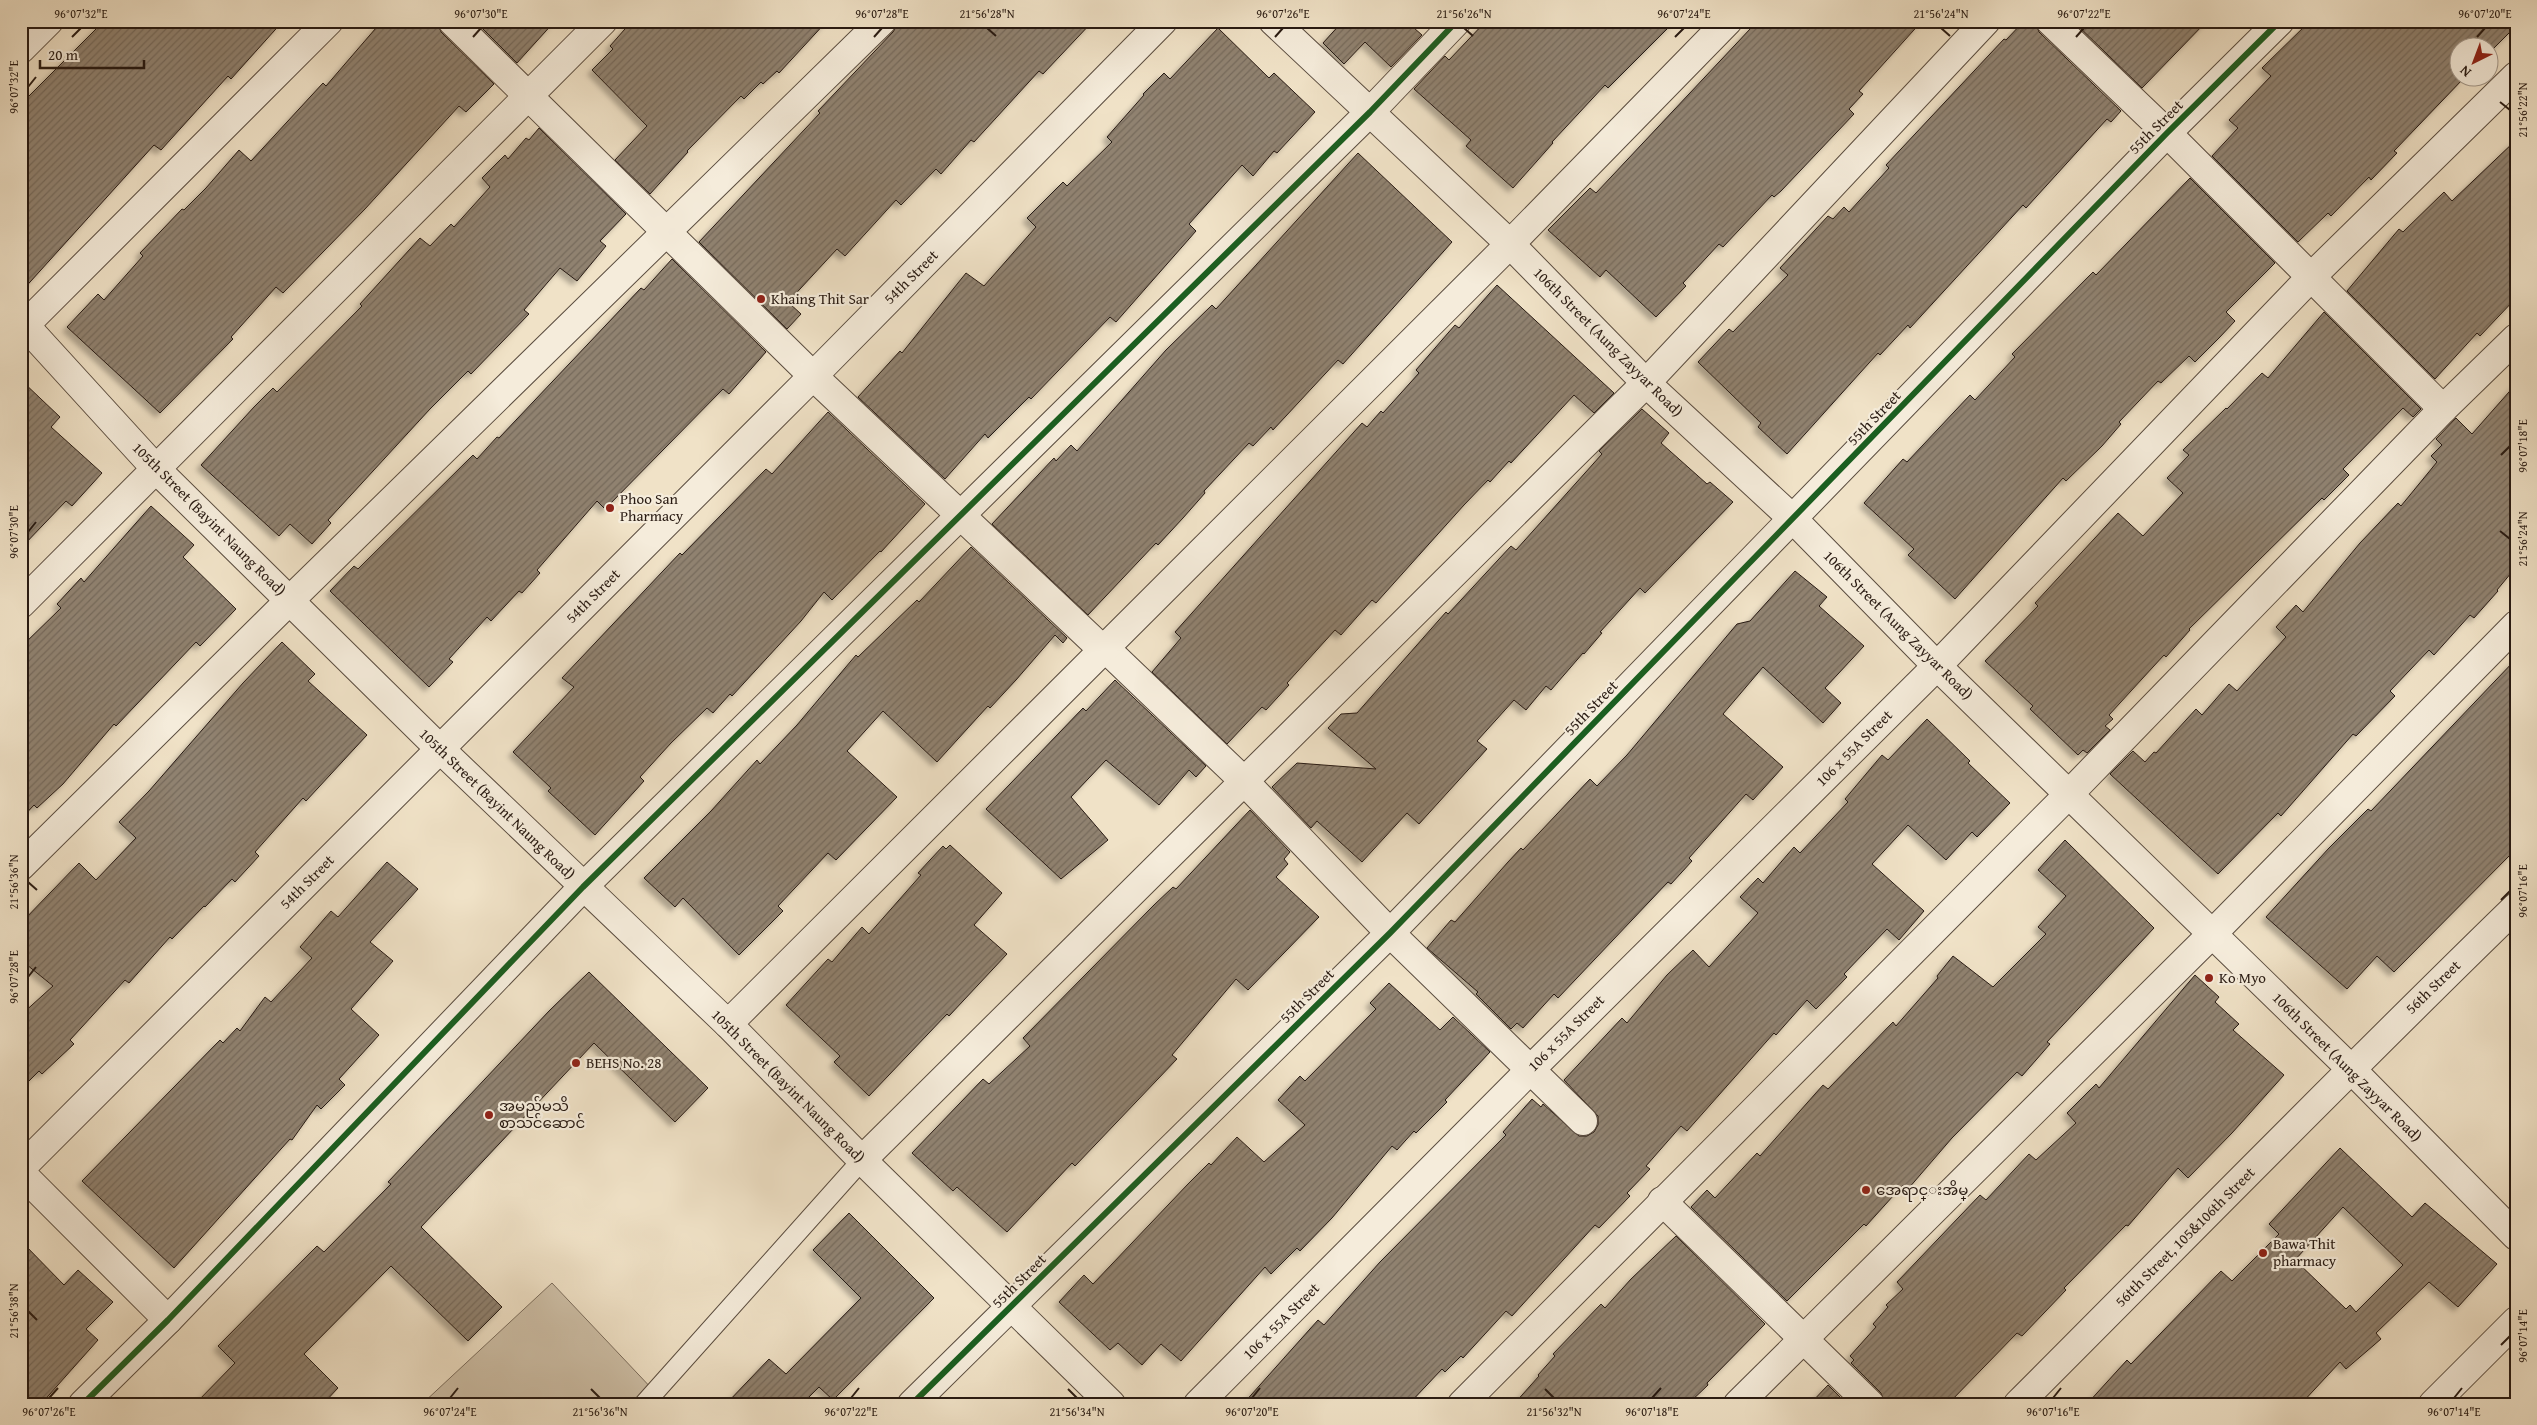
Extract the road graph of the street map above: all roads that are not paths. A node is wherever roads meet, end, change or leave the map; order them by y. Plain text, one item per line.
1 (49, 21) edge
2 (329, 21) edge
3 (452, 21) edge
4 (603, 21) edge
5 (882, 21) edge
6 (1163, 21) edge
7 (1273, 21) edge
8 (1457, 21) edge
9 (1728, 21) edge
10 (1986, 21) edge
11 (2050, 21) edge
12 (2280, 21) edge
13 (21, 49) edge
14 (2516, 76) edge
15 (529, 95) junction
16 (1370, 112) junction
17 (2167, 133) junction
18 (667, 234) junction
19 (1510, 244) junction
20 (2310, 278) junction
21 (23, 325) edge
22 (2516, 338) edge
23 (813, 376) junction
24 (1646, 383) junction
25 (2443, 408) junction
26 (157, 470) junction
27 (962, 514) junction
28 (1794, 519) junction
29 (290, 600) junction
30 (21, 604) edge
31 (2516, 624) edge
32 (1103, 648) junction
33 (1937, 666) junction
34 (440, 748) junction
35 (1245, 782) junction
36 (2068, 794) junction
37 (21, 866) edge
38 (583, 887) junction
39 (2516, 907) edge
40 (1390, 933) junction
41 (2212, 934) junction
42 (728, 1024) junction
43 (2350, 1068) junction
44 (1529, 1071) junction
45 (1583, 1121) dead end
46 (862, 1160) junction
47 (21, 1168) edge
48 (21, 1173) edge
49 (1662, 1201) junction
50 (2516, 1236) edge
51 (1011, 1306) junction
52 (168, 1320) junction
53 (2516, 1321) edge
54 (1804, 1340) junction
55 (83, 1404) edge
56 (644, 1404) edge
57 (912, 1404) edge
58 (1111, 1404) edge
59 (1198, 1404) edge
60 (1462, 1404) edge
61 (1738, 1404) edge
62 (1870, 1404) edge
63 (2018, 1404) edge
64 (2433, 1404) edge

1 - 13 street
2 - 21 street
3 - 15 street
4 - 15 street
5 - 18 street
6 - 23 street, 54th Street
7 - 16 street, 106th Street (Aung Zayyar Road)
8 - 16 street
9 - 19 street
10 - 24 street
11 - 17 street
12 - 17 street, 55th Street
14 - 20 street, 106 x 55A Street
15 - 18 street
15 - 26 street
16 - 19 street, 106th Street (Aung Zayyar Road)
16 - 27 street
17 - 20 street
17 - 28 street, 55th Street
18 - 23 street
18 - 29 street
19 - 24 street, 106th Street (Aung Zayyar Road)
19 - 32 street
20 - 25 street
20 - 33 street, 106 x 55A Street
21 - 26 street, 105th Street (Bayint Naung Road)
22 - 25 street
23 - 27 street
23 - 34 street, 54th Street
24 - 28 street, 106th Street (Aung Zayyar Road)
24 - 35 street
25 - 36 street
26 - 29 street, 105th Street (Bayint Naung Road)
26 - 30 street
27 - 32 street
27 - 38 street
28 - 33 street, 106th Street (Aung Zayyar Road)
28 - 40 street, 55th Street
29 - 34 street, 105th Street (Bayint Naung Road)
29 - 37 street
31 - 41 street
32 - 35 street
32 - 42 street
33 - 36 street, 106th Street (Aung Zayyar Road)
33 - 44 street, 106 x 55A Street
34 - 38 street, 105th Street (Bayint Naung Road)
34 - 47 street, 54th Street
35 - 40 street
35 - 46 street
36 - 41 street, 106th Street (Aung Zayyar Road)
36 - 49 street
38 - 42 street, 105th Street (Bayint Naung Road)
38 - 52 street
39 - 43 street, 56th Street
40 - 44 street
40 - 51 street, 55th Street
41 - 43 street, 106th Street (Aung Zayyar Road)
41 - 54 street
42 - 46 street, 105th Street (Bayint Naung Road)
43 - 50 street, 106th Street (Aung Zayyar Road)
43 - 63 street, 56tth Street, 105&106th Street
44 - 45 street
44 - 59 street, 106 x 55A Street
46 - 51 street, 105th Street (Bayint Naung Road)
46 - 56 lane
48 - 52 street
49 - 54 street
49 - 60 street
51 - 57 street, 55th Street
51 - 58 street, 105th Street (Bayint Naung Road)
52 - 55 street
53 - 64 street
54 - 61 street
54 - 62 street

